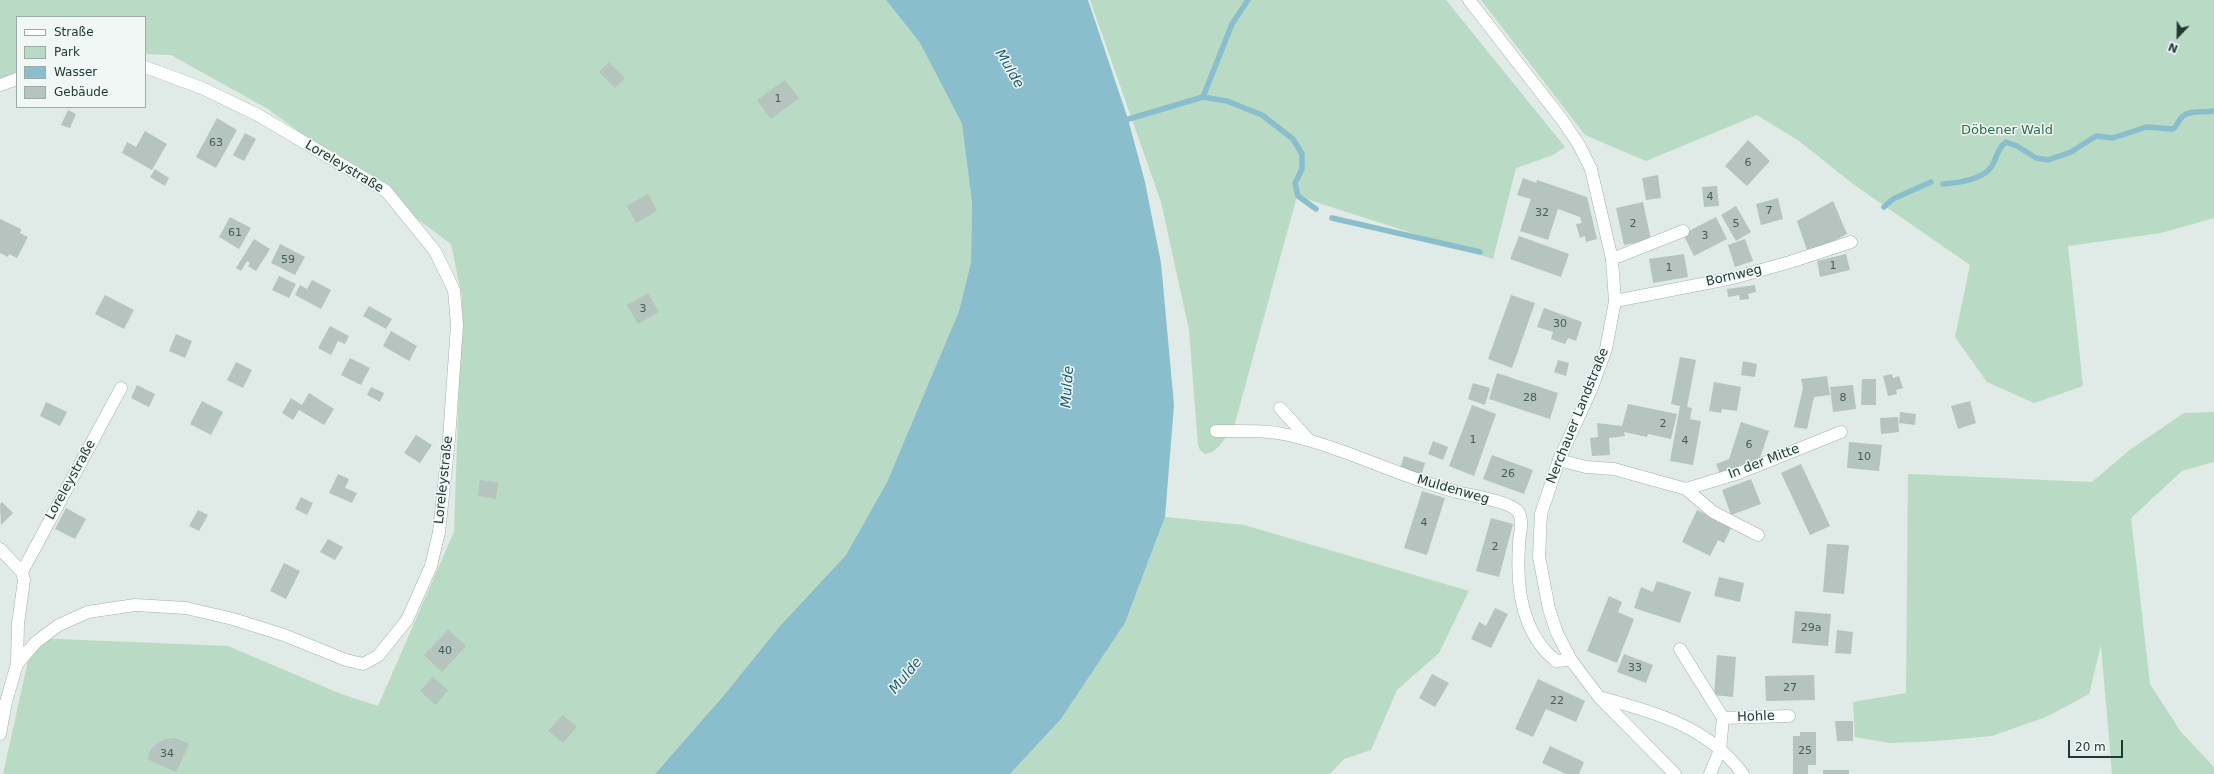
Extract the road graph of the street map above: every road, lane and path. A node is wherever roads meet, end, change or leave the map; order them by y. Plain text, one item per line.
1 (1469, 0) edge
2 (146, 67) edge
3 (16, 79) edge
4 (0, 85) edge
5 (1683, 231) dead end
6 (1851, 242) dead end
7 (1612, 259) junction
8 (1615, 301) junction
9 (121, 388) dead end
10 (1280, 408) dead end
11 (1216, 431) dead end
12 (1842, 432) dead end
13 (1309, 440) junction
14 (1559, 460) junction
15 (1686, 489) junction
16 (1758, 535) dead end
17 (0, 549) edge
18 (22, 572) junction
19 (1680, 649) dead end
20 (1571, 660) junction
21 (17, 664) junction
22 (1599, 696) junction
23 (1789, 716) dead end
24 (1723, 718) junction
25 (0, 734) edge
26 (1720, 750) junction
27 (1675, 774) edge
28 (1710, 774) edge
29 (1743, 774) edge

1 - 7 street, Nerchauer Landstraße
2 - 21 street, Loreleystraße
3 - 4 street
5 - 7 street
6 - 8 street, Bornweg
7 - 8 street, Nerchauer Landstraße
8 - 14 street, Nerchauer Landstraße
9 - 18 street, Loreleystraße
10 - 13 street
11 - 13 street, Muldenweg
12 - 15 street, In der Mitte
13 - 20 street, Muldenweg
14 - 15 street
14 - 20 street, Nerchauer Landstraße
15 - 16 street
17 - 18 street
18 - 21 street, Loreleystraße
19 - 24 street
20 - 22 street, Nerchauer Landstraße
21 - 25 street, Loreleystraße
22 - 26 street
22 - 27 street, Nerchauer Landstraße
23 - 24 street, Hohle
24 - 26 street
26 - 28 street
26 - 29 street

